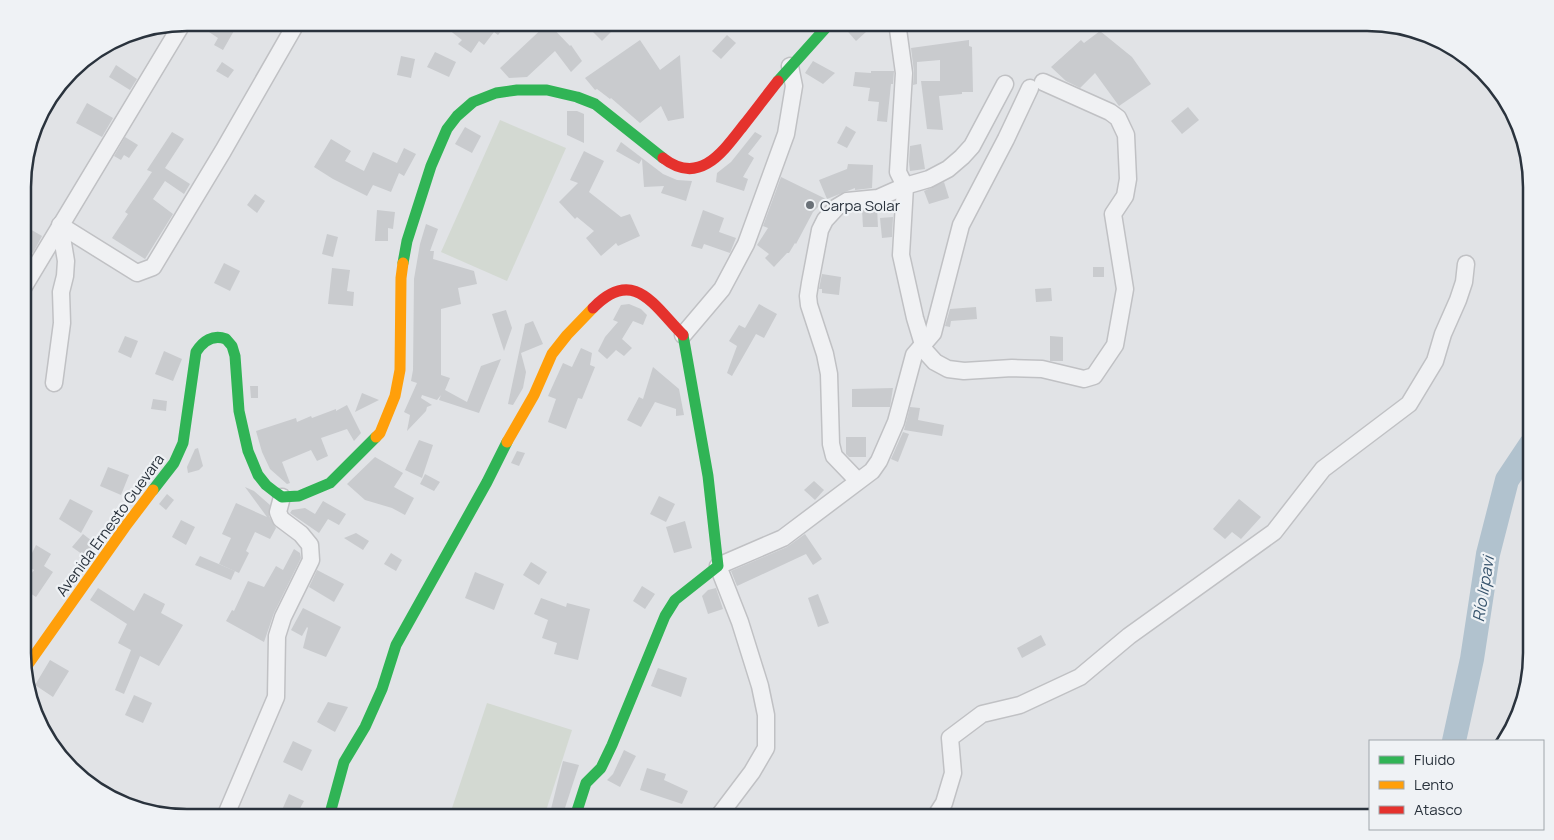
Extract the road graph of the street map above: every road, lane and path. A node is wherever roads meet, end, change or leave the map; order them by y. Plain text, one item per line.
1 (822, 31) edge
2 (897, 31) edge
3 (177, 32) edge
4 (291, 32) edge
5 (790, 66) junction
6 (1005, 84) dead end
7 (905, 186) junction
8 (60, 224) junction
9 (1466, 264) dead end
10 (32, 273) edge
11 (683, 335) junction
12 (922, 344) junction
13 (54, 383) dead end
14 (858, 481) junction
15 (282, 497) junction
16 (718, 566) junction
17 (32, 659) edge
18 (941, 808) edge
19 (229, 809) edge
20 (331, 809) edge
21 (578, 809) edge
22 (724, 809) edge

1 - 5 main road
2 - 7 street
3 - 8 street
4 - 8 street
5 - 11 street
5 - 15 main road
6 - 7 street
7 - 12 street
7 - 14 street
8 - 10 street
8 - 13 street
9 - 18 street
11 - 16 main road
11 - 20 main road
12 - 12 street
12 - 14 street
14 - 16 street
15 - 17 main road, Avenida Ernesto Guevara
15 - 19 street
16 - 21 main road
16 - 22 street

